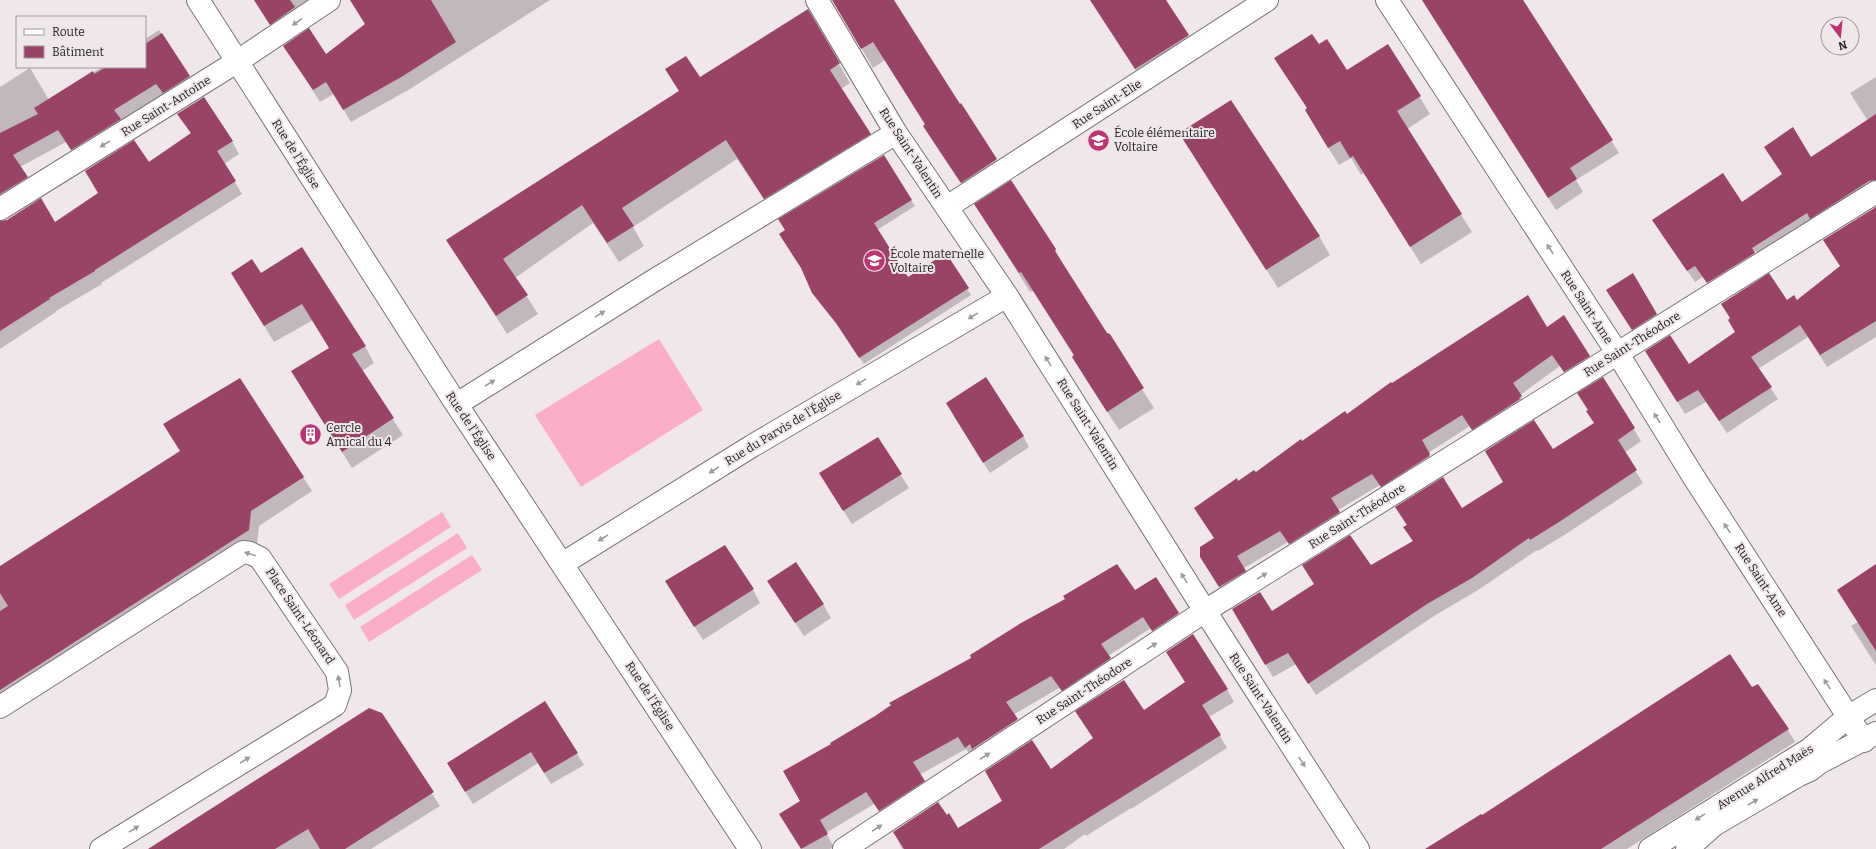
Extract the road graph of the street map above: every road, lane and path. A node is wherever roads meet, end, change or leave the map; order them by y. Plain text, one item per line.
1 (198, 0) edge
2 (329, 0) edge
3 (817, 0) edge
4 (1267, 0) edge
5 (1387, 0) edge
6 (238, 61) junction
7 (896, 133) junction
8 (1876, 192) edge
9 (947, 207) junction
10 (0, 209) edge
11 (1007, 296) junction
12 (1618, 354) junction
13 (457, 404) junction
14 (562, 564) junction
15 (1205, 611) junction
16 (1876, 700) edge
17 (0, 707) edge
18 (1848, 717) junction
19 (1870, 737) edge
20 (101, 849) edge
21 (750, 849) edge
22 (844, 849) edge
23 (1358, 849) edge
24 (1650, 849) edge
25 (1687, 849) edge

1 - 6 street, Rue de l'Église
2 -> 6 street, Rue Saint-Antoine
3 - 7 street, Rue Saint-Valentin
4 - 9 street, Rue Saint-Elie
12 -> 5 street, Rue Saint-Ame
6 -> 10 street, Rue Saint-Antoine
6 - 13 street, Rue de l'Église
7 - 9 street, Rue Saint-Valentin
13 -> 7 street
8 - 12 street, Rue Saint-Théodore
9 - 11 street, Rue Saint-Valentin
11 -> 14 street, Rue du Parvis de l'Église
15 -> 11 street, Rue Saint-Valentin
15 -> 12 street, Rue Saint-Théodore
18 -> 12 street, Rue Saint-Ame
13 - 14 street, Rue de l'Église
14 - 21 street, Rue de l'Église
22 -> 15 street, Rue Saint-Théodore
15 -> 23 street, Rue Saint-Valentin
16 - 18 street, Avenue Alfred Maës
20 -> 17 street, Place Saint-Léonard
18 - 19 street, Rue Saint-Ame
18 -> 24 street, Avenue Alfred Maës
25 -> 19 street, Avenue Alfred Maës

